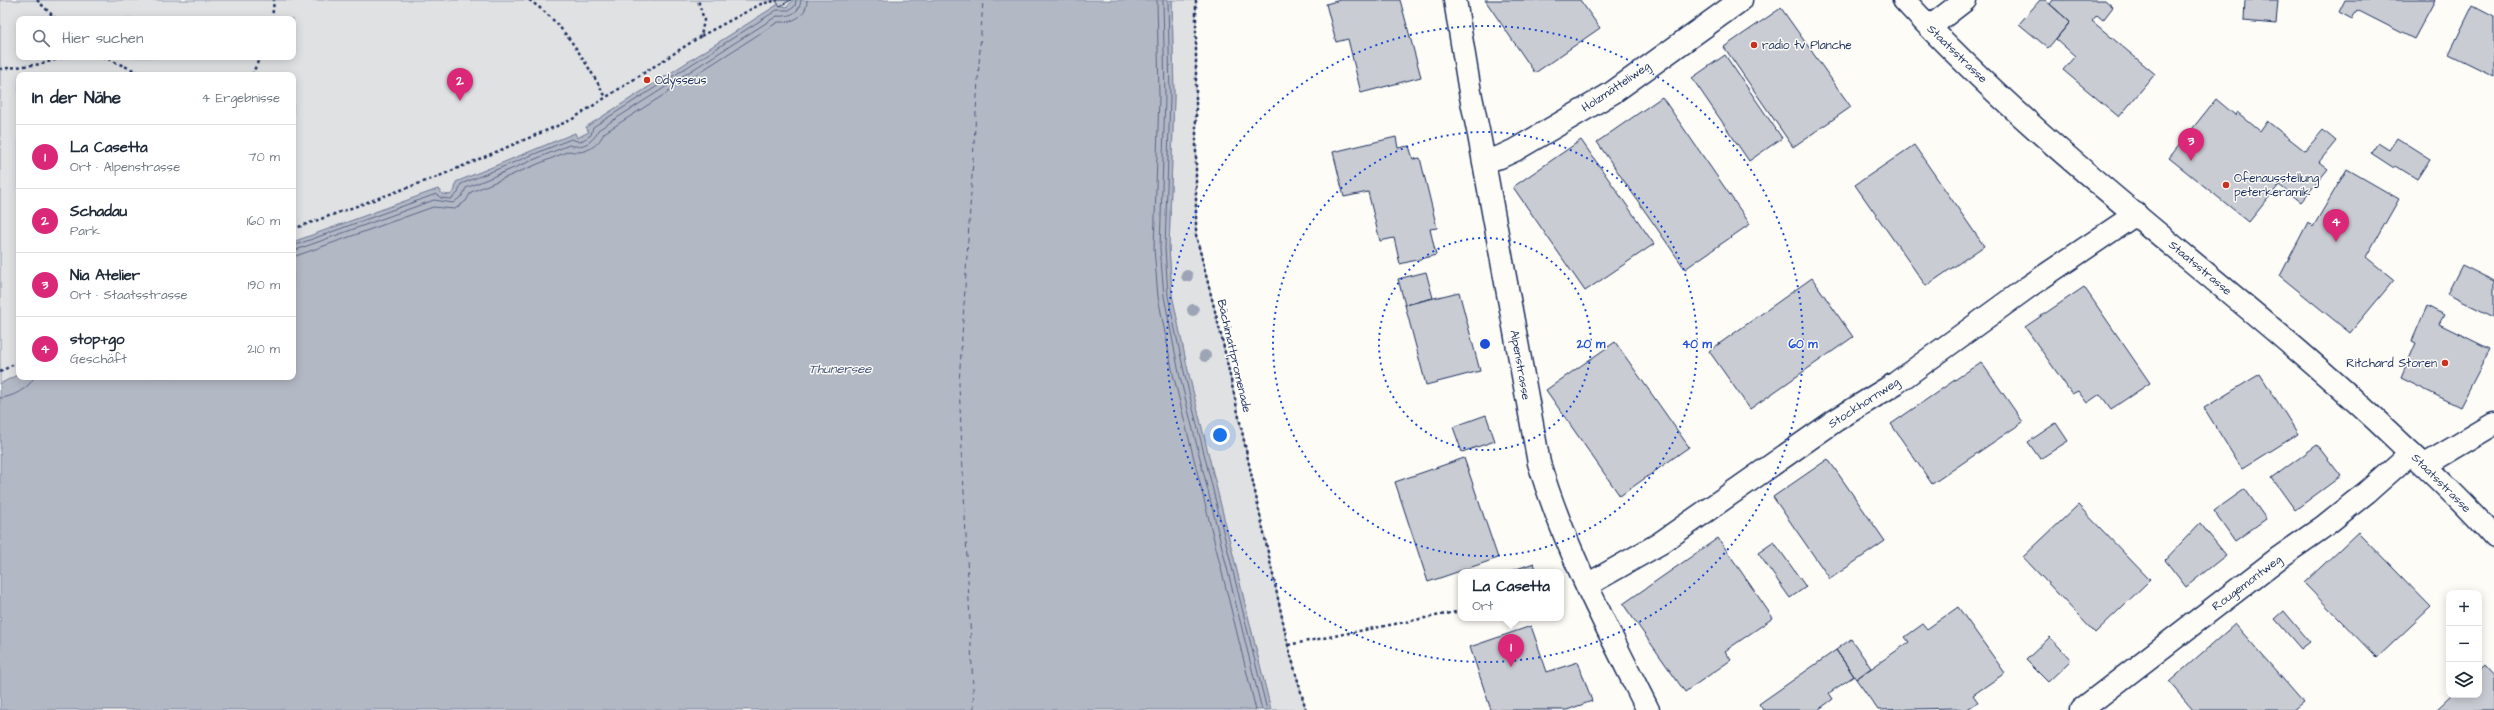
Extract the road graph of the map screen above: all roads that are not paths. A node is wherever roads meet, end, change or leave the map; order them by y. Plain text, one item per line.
1 (1455, 0) edge
2 (1741, 0) edge
3 (1904, 0) edge
4 (1965, 0) edge
5 (1930, 27) junction
6 (1484, 161) junction
7 (2136, 214) junction
8 (2494, 424) edge
9 (2418, 459) junction
10 (2494, 537) edge
11 (1587, 585) junction
12 (1648, 710) edge
13 (2081, 710) edge

1 - 6 street, Alpenstrasse
2 - 6 street, Holzmätteliweg
3 - 5 street, Staatsstrasse
4 - 5 street
5 - 7 street, Staatsstrasse
6 - 11 street, Alpenstrasse
7 - 9 street, Staatsstrasse
7 - 11 street, Stockhornweg
8 - 9 street, Rougemontweg
9 - 10 street, Staatsstrasse
9 - 13 street, Rougemontweg
11 - 12 street, Alpenstrasse

